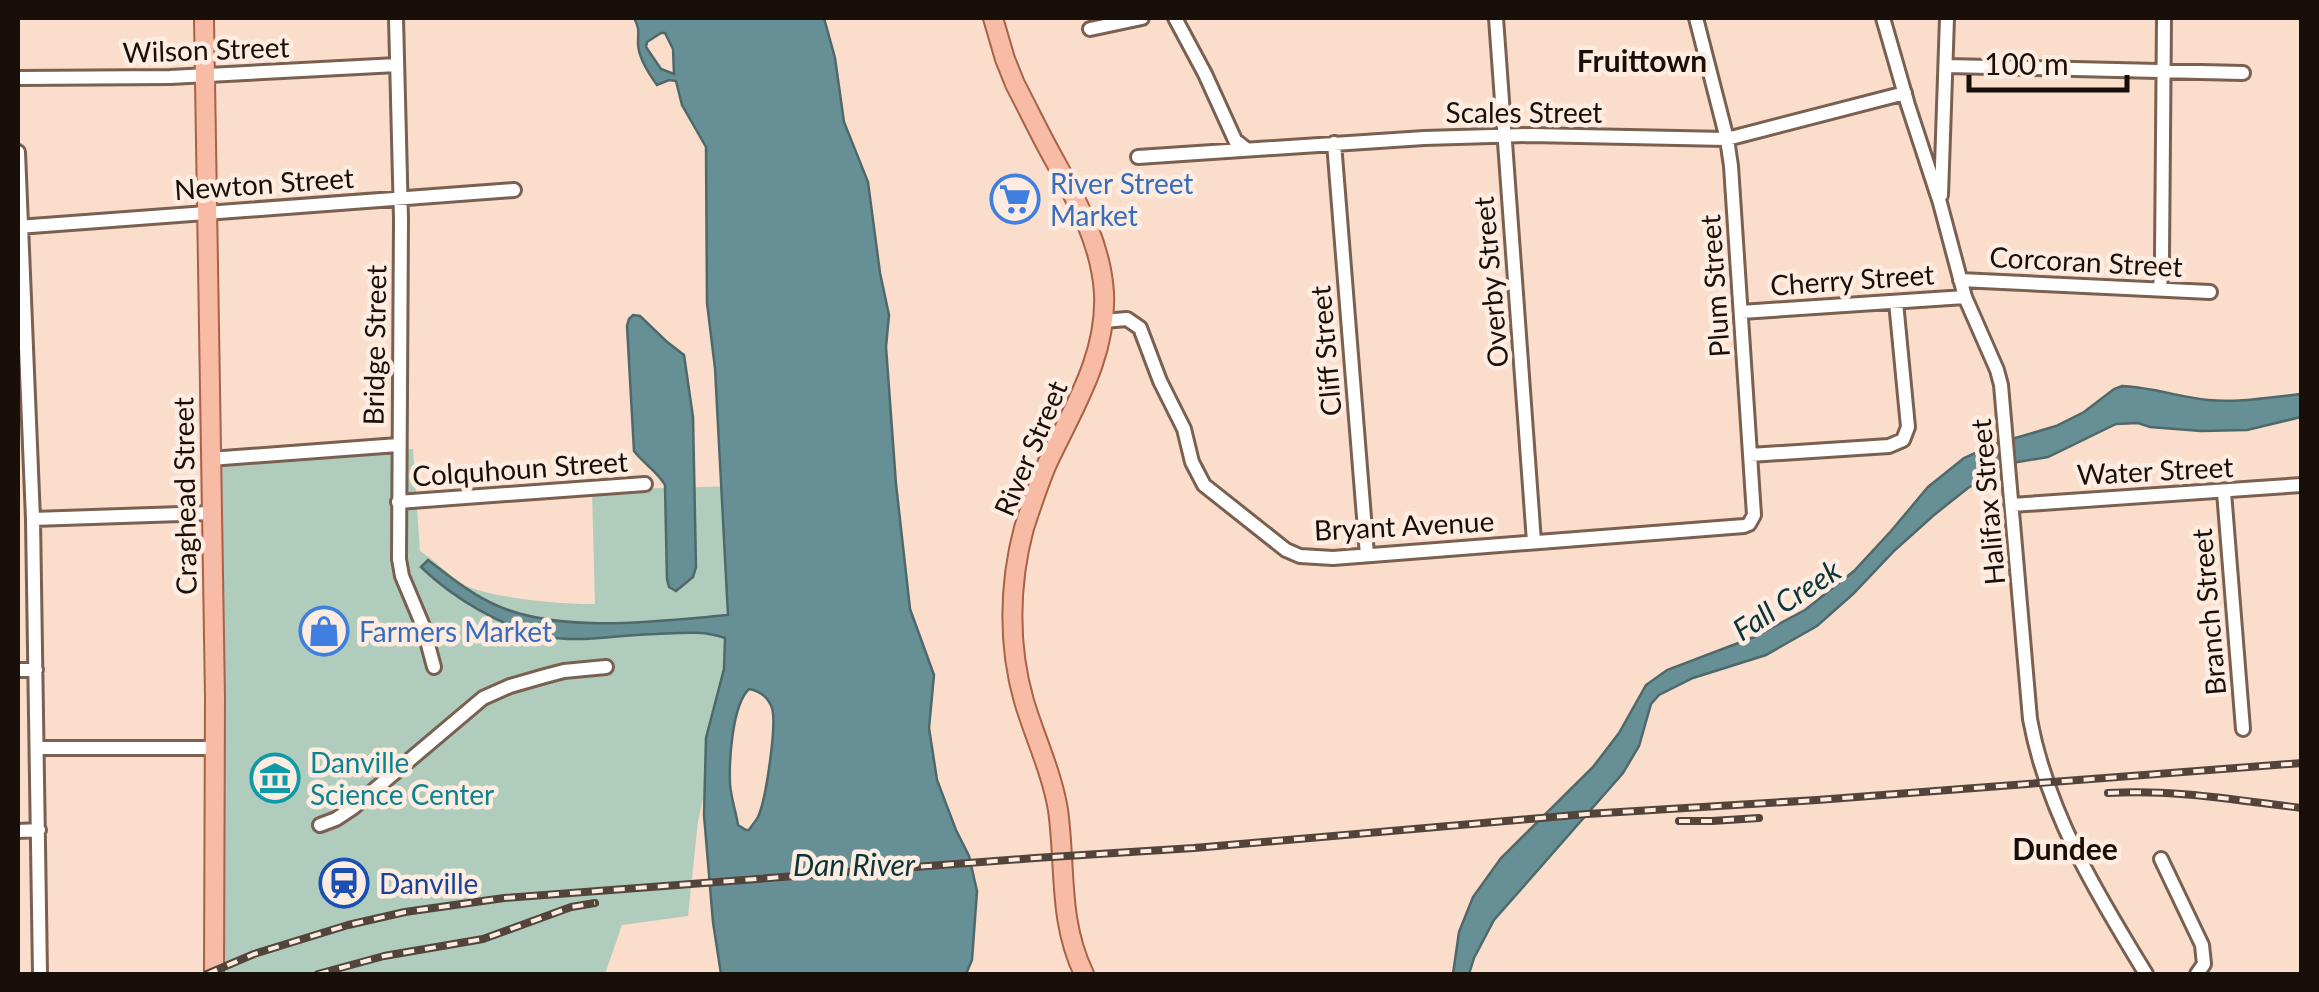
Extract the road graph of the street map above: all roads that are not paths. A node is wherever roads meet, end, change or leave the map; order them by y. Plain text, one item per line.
1 (204, 18) edge
2 (396, 18) edge
3 (994, 18) edge
4 (1142, 18) edge
5 (1175, 18) edge
6 (1496, 18) edge
7 (1696, 18) edge
8 (1883, 18) edge
9 (1947, 18) edge
10 (2164, 18) edge
11 (1090, 29) dead end
12 (397, 65) junction
13 (1946, 66) junction
14 (2164, 71) junction
15 (2243, 73) dead end
16 (205, 75) junction
17 (18, 78) edge
18 (1904, 93) junction
19 (1503, 136) junction
20 (1726, 139) junction
21 (1334, 143) junction
22 (1246, 149) junction
23 (18, 152) edge
24 (1138, 157) dead end
25 (514, 190) dead end
26 (400, 198) junction
27 (1940, 204) junction
28 (206, 212) junction
29 (19, 227) edge
30 (1960, 280) junction
31 (2160, 289) junction
32 (2210, 292) dead end
33 (1966, 297) junction
34 (1896, 302) junction
35 (1741, 312) junction
36 (1103, 321) junction
37 (398, 445) junction
38 (1750, 455) junction
39 (210, 459) junction
40 (645, 484) dead end
41 (2302, 485) edge
42 (2224, 492) junction
43 (398, 502) junction
44 (2012, 505) junction
45 (211, 513) junction
46 (33, 518) junction
47 (1720, 528) joint
48 (1534, 542) junction
49 (1366, 555) junction
50 (434, 667) dead end
51 (606, 668) dead end
52 (18, 670) edge
53 (36, 670) junction
54 (2243, 729) dead end
55 (38, 748) junction
56 (214, 748) junction
57 (320, 825) dead end
58 (18, 830) edge
59 (39, 830) junction
60 (2161, 859) dead end
61 (40, 974) edge
62 (214, 974) edge
63 (1084, 974) edge
64 (2146, 974) edge
65 (2197, 974) edge

1 - 16 main road, Craghead Street
2 - 12 street, Bridge Street
3 - 36 main road, River Street
4 - 11 street
5 - 22 street
6 - 19 street, Overby Street
7 - 20 street, Plum Street
8 - 18 street, Halifax Street
9 - 13 street
10 - 14 street
12 - 16 street, Wilson Street
12 - 26 street, Bridge Street
13 - 14 street
13 - 27 street
14 - 15 street
14 - 31 street
16 - 17 street, Wilson Street
16 - 28 main road, Craghead Street
18 - 20 street, Scales Street
18 - 27 street, Halifax Street
19 - 20 street, Scales Street
19 - 21 street, Scales Street
19 - 48 street, Overby Street
20 - 35 street, Plum Street
21 - 22 street, Scales Street
21 - 49 street, Cliff Street
22 - 24 street, Scales Street
23 - 29 street
25 - 26 street, Newton Street
26 - 28 street, Newton Street
26 - 37 street, Bridge Street
27 - 30 street, Halifax Street
28 - 29 street, Newton Street
28 - 39 main road, Craghead Street
29 - 46 street
30 - 31 street, Corcoran Street
30 - 33 street, Halifax Street
31 - 32 street, Corcoran Street
33 - 34 street, Cherry Street
33 - 44 street, Halifax Street
34 - 35 street, Cherry Street
34 - 38 street
35 - 38 street, Plum Street
36 - 49 street, Bryant Avenue
36 - 63 main road, River Street
37 - 39 street, Colquhoun Street
37 - 43 street, Bridge Street
38 - 47 street, Plum Street
39 - 45 main road, Craghead Street
40 - 43 street, Colquhoun Street
41 - 42 street, Water Street
42 - 44 street, Water Street
42 - 54 street, Branch Street
43 - 50 street, Bridge Street
44 - 64 street, Halifax Street
45 - 46 street
45 - 56 main road, Craghead Street
46 - 53 street
47 - 48 street, Bryant Avenue
48 - 49 street, Bryant Avenue
51 - 57 street
52 - 53 street
53 - 55 street
55 - 56 street
55 - 59 street
56 - 62 main road, Craghead Street
58 - 59 street
59 - 61 street
60 - 65 street

